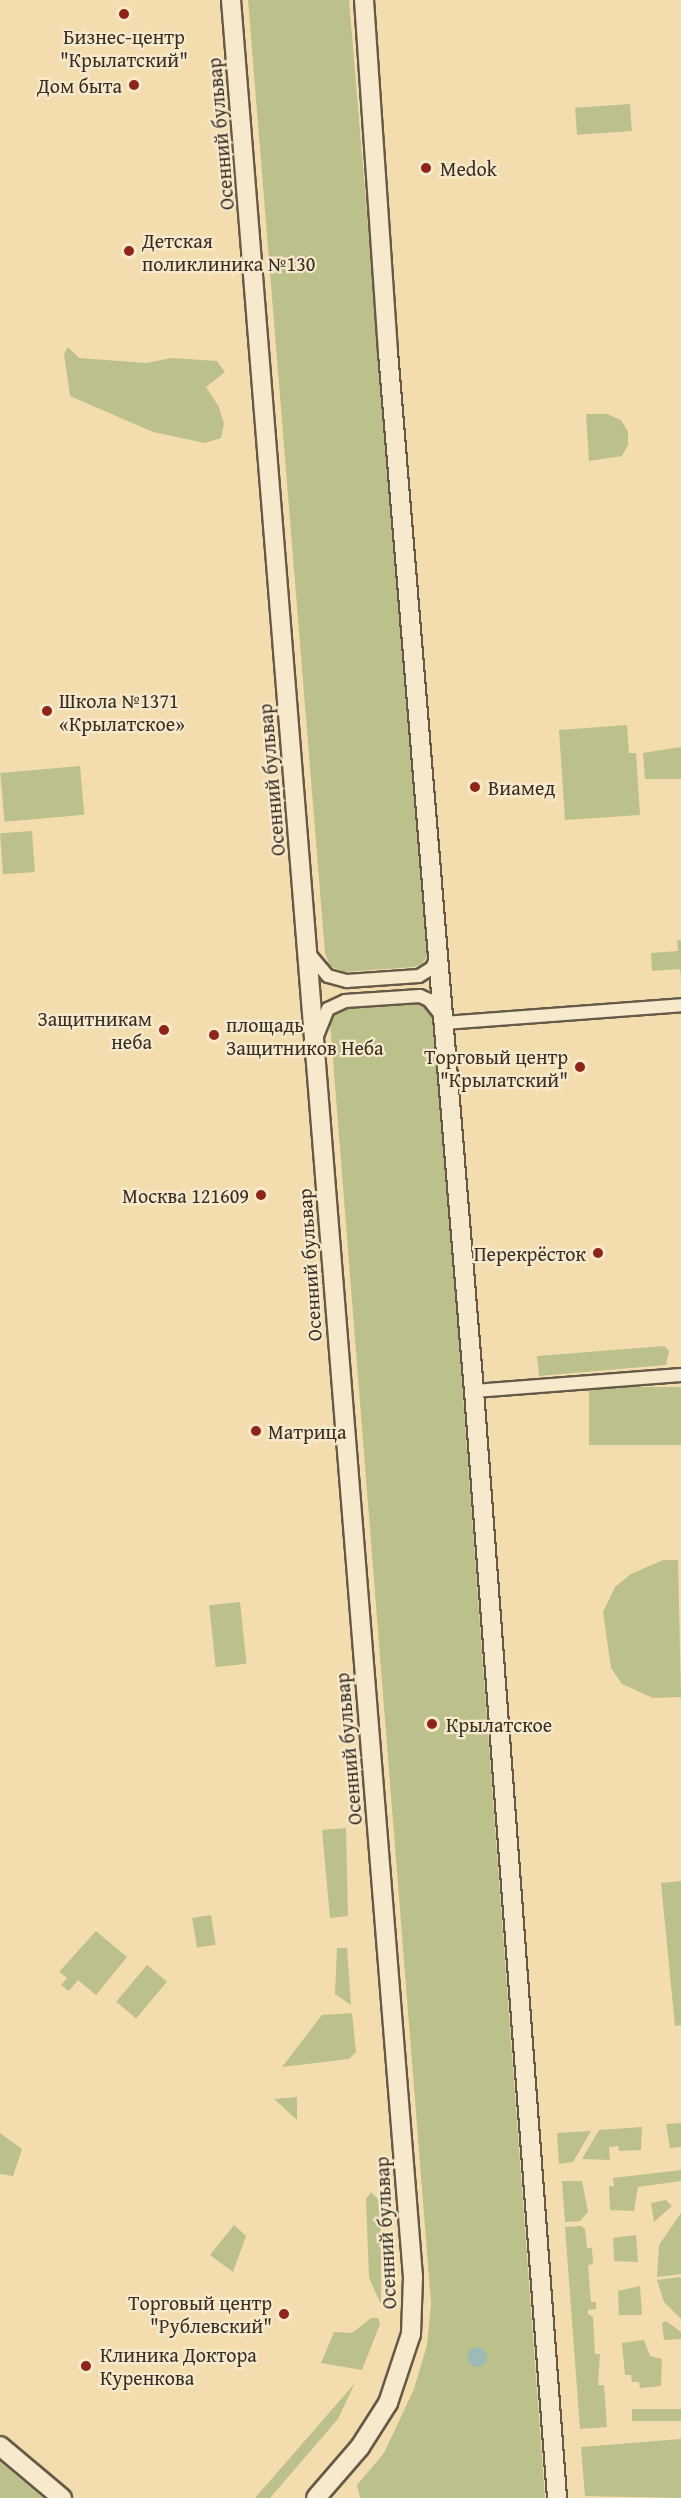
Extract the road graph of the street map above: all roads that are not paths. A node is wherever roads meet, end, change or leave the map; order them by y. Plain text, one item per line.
1 (231, 0) edge
2 (364, 0) edge
3 (306, 940) junction
4 (437, 946) junction
5 (681, 1005) edge
6 (444, 1021) junction
7 (314, 1045) junction
8 (681, 1375) edge
9 (474, 1391) junction
10 (0, 2446) edge
11 (62, 2498) edge
12 (316, 2498) edge
13 (557, 2498) edge

1 - 3 street, Осенний бульвар
2 - 4 street
3 - 4 street
3 - 7 street, Осенний бульвар
4 - 6 street
5 - 6 street
6 - 7 street
6 - 9 street
7 - 12 street, Осенний бульвар
8 - 9 street
9 - 13 street
10 - 11 street

